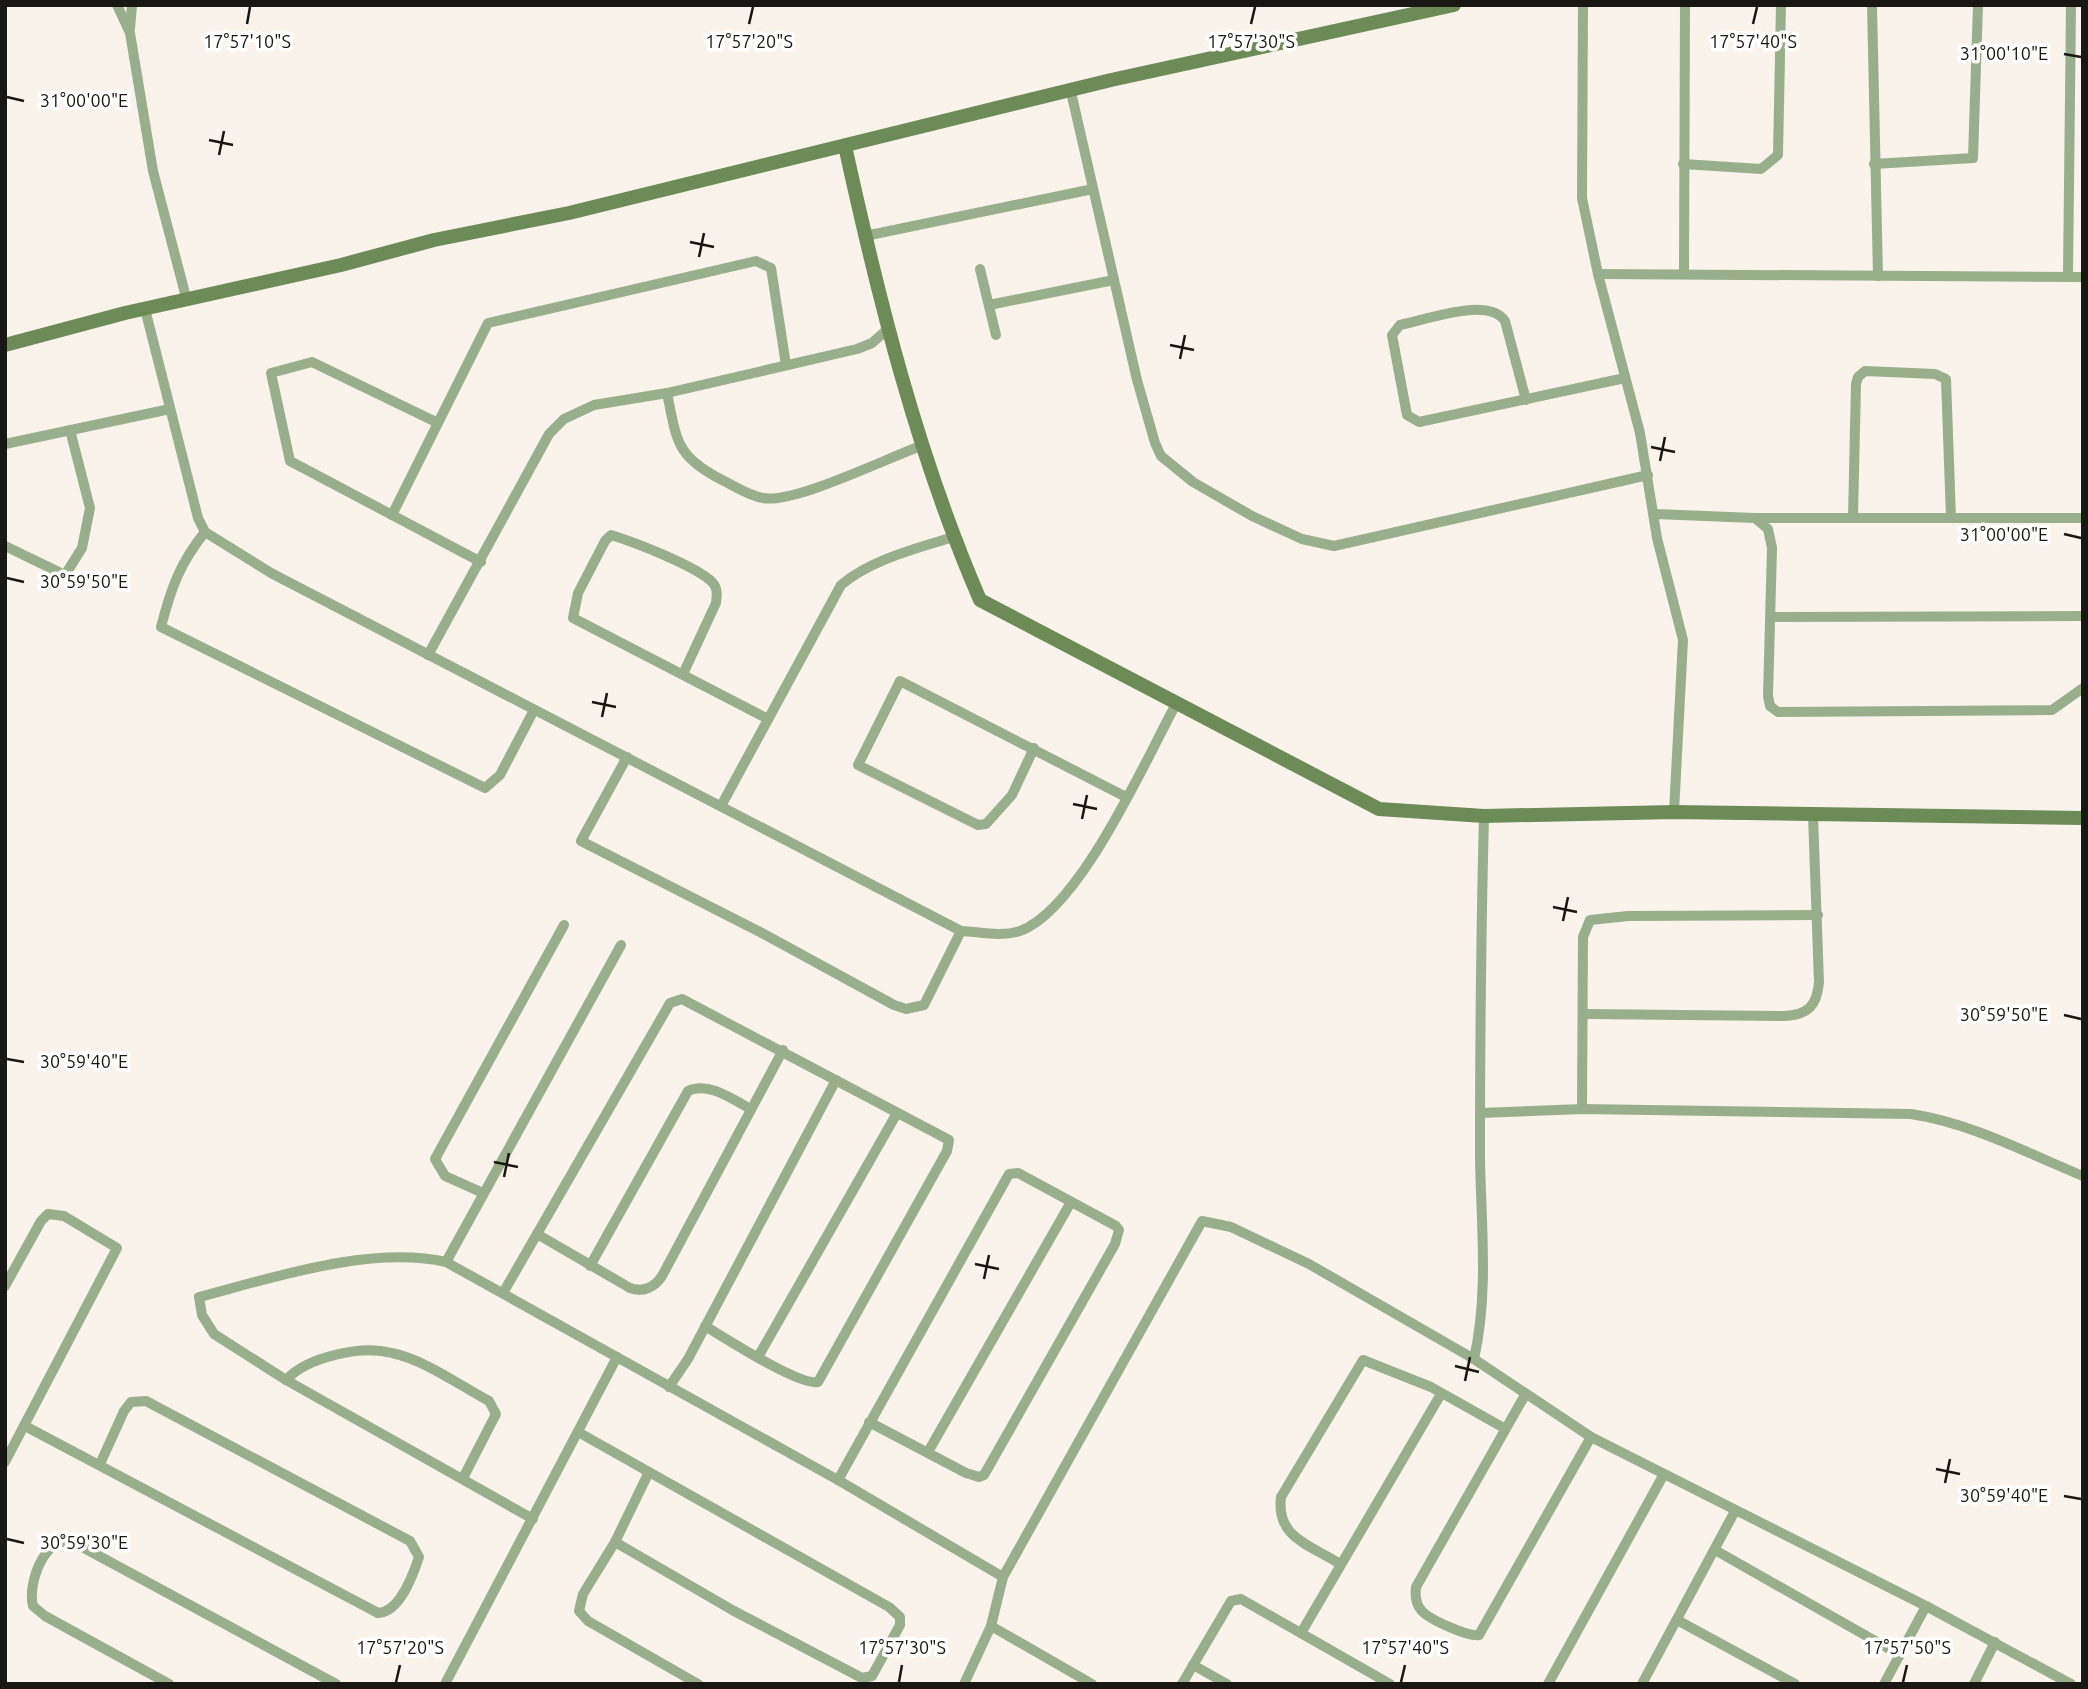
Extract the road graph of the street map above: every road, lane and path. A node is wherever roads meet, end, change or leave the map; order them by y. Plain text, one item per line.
1 (117, 5) edge
2 (132, 5) edge
3 (1454, 5) edge
4 (1583, 5) edge
5 (1685, 5) edge
6 (1781, 5) edge
7 (1872, 5) edge
8 (1978, 5) edge
9 (2071, 5) edge
10 (130, 33) junction
11 (1071, 92) junction
12 (845, 146) junction
13 (1683, 164) junction
14 (1874, 164) junction
15 (1093, 189) junction
16 (865, 236) junction
17 (980, 268) dead end
18 (1598, 274) junction
19 (1684, 275) junction
20 (1878, 276) junction
21 (2068, 276) junction
22 (2083, 277) edge
23 (1114, 280) junction
24 (187, 301) junction
25 (989, 305) junction
26 (145, 309) junction
27 (889, 328) junction
28 (996, 335) dead end
29 (5, 345) edge
30 (786, 365) junction
31 (1625, 378) junction
32 (667, 393) junction
33 (1526, 400) junction
34 (170, 410) junction
35 (436, 422) junction
36 (70, 430) junction
37 (5, 444) edge
38 (920, 446) junction
39 (1648, 475) junction
40 (1655, 513) junction
41 (392, 515) junction
42 (1853, 517) junction
43 (1755, 518) junction
44 (1951, 518) junction
45 (2083, 518) edge
46 (205, 532) junction
47 (953, 537) junction
48 (5, 546) edge
49 (481, 562) junction
50 (2083, 616) edge
51 (1772, 617) junction
52 (428, 655) junction
53 (683, 674) junction
54 (2083, 688) edge
55 (1176, 704) junction
56 (534, 710) junction
57 (768, 719) junction
58 (1034, 748) junction
59 (627, 757) junction
60 (1126, 797) junction
61 (721, 806) junction
62 (1674, 812) junction
63 (1483, 816) junction
64 (1813, 816) junction
65 (2083, 818) edge
66 (1818, 915) junction
67 (564, 925) dead end
68 (961, 931) junction
69 (621, 945) dead end
70 (1585, 1014) junction
71 (783, 1050) junction
72 (836, 1080) junction
73 (751, 1109) junction
74 (1583, 1109) junction
75 (1480, 1112) junction
76 (897, 1113) junction
77 (2083, 1175) edge
78 (483, 1193) junction
79 (1071, 1202) junction
80 (537, 1234) junction
81 (446, 1262) junction
82 (590, 1266) junction
83 (5, 1286) edge
84 (503, 1293) junction
85 (705, 1326) junction
86 (617, 1357) junction
87 (758, 1357) junction
88 (1474, 1359) junction
89 (286, 1380) junction
90 (669, 1387) junction
91 (1441, 1394) junction
92 (1525, 1395) junction
93 (869, 1422) junction
94 (25, 1426) junction
95 (1504, 1428) junction
96 (578, 1432) junction
97 (1591, 1437) junction
98 (928, 1452) junction
99 (5, 1462) edge
100 (100, 1464) junction
101 (649, 1472) junction
102 (1664, 1474) junction
103 (463, 1478) junction
104 (838, 1480) junction
105 (1735, 1511) junction
106 (533, 1519) junction
107 (614, 1542) junction
108 (1715, 1550) junction
109 (1340, 1564) junction
110 (1003, 1577) junction
111 (1926, 1606) junction
112 (1677, 1620) junction
113 (991, 1626) junction
114 (1301, 1633) junction
115 (1996, 1642) junction
116 (1900, 1655) junction
117 (1193, 1665) junction
118 (1373, 1673) junction
119 (169, 1684) edge
120 (336, 1684) edge
121 (445, 1684) edge
122 (698, 1684) edge
123 (964, 1684) edge
124 (1092, 1684) edge
125 (1182, 1684) edge
126 (1227, 1684) edge
127 (1367, 1684) edge
128 (1390, 1684) edge
129 (1548, 1684) edge
130 (1642, 1684) edge
131 (1795, 1684) edge
132 (1884, 1684) edge
133 (1974, 1684) edge
134 (2071, 1684) edge

1 - 10 street
2 - 10 street
3 - 11 street
4 - 18 street
5 - 13 street
6 - 13 street
7 - 14 street
8 - 14 street
9 - 21 street
10 - 24 street
11 - 12 street
11 - 15 street
12 - 16 street
12 - 24 street
13 - 19 street
14 - 20 street
15 - 16 street
15 - 23 street
16 - 27 street
17 - 25 street
18 - 19 street
18 - 31 street
19 - 20 street
20 - 21 street
21 - 22 street
23 - 25 street
23 - 39 street
24 - 26 street
25 - 28 street
26 - 29 street
26 - 34 street
27 - 30 street
27 - 38 street
30 - 32 street
30 - 35 street
31 - 33 street
31 - 39 street
32 - 38 street
32 - 49 street
33 - 33 street
34 - 36 street
34 - 46 street
35 - 41 street
35 - 41 street
36 - 37 street
36 - 48 street
38 - 47 street
39 - 40 street
40 - 43 street
40 - 62 street
41 - 49 street
42 - 43 street
42 - 44 street
42 - 44 street
43 - 51 street
44 - 45 street
46 - 52 street
46 - 56 street
47 - 55 street
47 - 57 street
49 - 52 street
50 - 51 street
51 - 54 street
52 - 56 street
53 - 53 street
53 - 57 street
55 - 60 street
55 - 63 street
56 - 59 street
57 - 61 street
58 - 58 street
58 - 60 street
59 - 61 street
59 - 68 street
60 - 68 street
61 - 68 street
62 - 63 street
62 - 64 street
63 - 75 street
64 - 65 street
64 - 66 street
66 - 70 street
66 - 70 street
67 - 78 street
69 - 78 street
70 - 74 street
71 - 72 street
71 - 73 street
71 - 80 street
72 - 76 street
72 - 85 street
73 - 82 street
73 - 82 street
74 - 75 street
74 - 77 street
75 - 88 street
76 - 87 street
76 - 87 street
78 - 81 street
79 - 93 street
79 - 98 street
79 - 98 street
80 - 82 street
80 - 84 street
81 - 84 street
81 - 89 street
83 - 94 street
84 - 86 street
85 - 87 street
85 - 90 street
86 - 90 street
86 - 96 street
88 - 92 street
88 - 110 street
89 - 103 street
89 - 103 street
90 - 104 street
91 - 95 street
91 - 109 street
91 - 109 street
92 - 95 street
92 - 97 street
93 - 98 street
93 - 104 street
94 - 99 street
94 - 100 street
95 - 97 street
96 - 101 street
96 - 106 street
97 - 102 street
100 - 100 street
101 - 107 street
101 - 107 street
102 - 105 street
102 - 129 street
103 - 106 street
104 - 110 street
105 - 108 street
105 - 111 street
106 - 121 street
107 - 122 street
108 - 112 street
108 - 116 street
109 - 114 street
110 - 113 street
111 - 115 street
111 - 116 street
112 - 130 street
112 - 131 street
113 - 123 street
113 - 124 street
114 - 117 street
114 - 118 street
115 - 133 street
115 - 134 street
116 - 132 street
117 - 125 street
117 - 126 street
118 - 127 street
118 - 128 street
119 - 120 street

